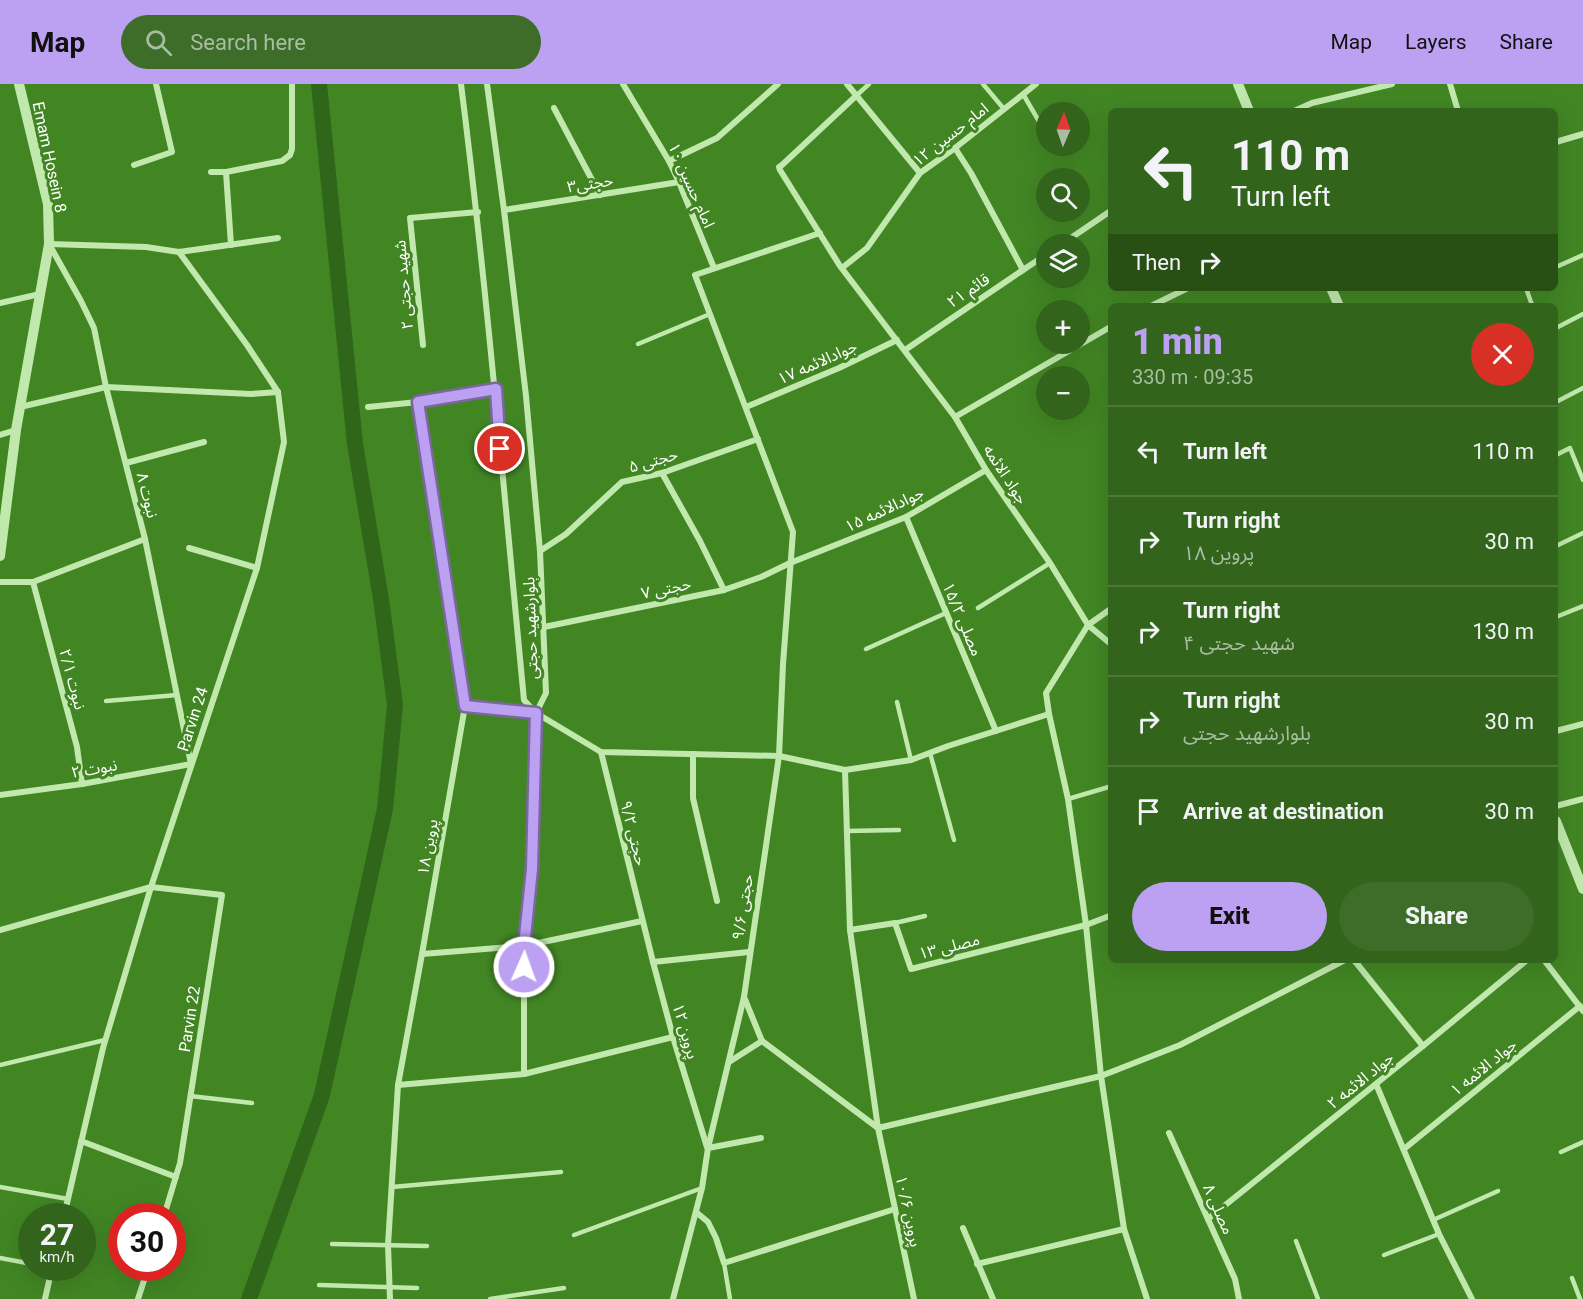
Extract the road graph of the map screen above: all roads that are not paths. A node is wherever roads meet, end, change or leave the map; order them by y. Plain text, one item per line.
1 (19, 84) edge
2 (156, 84) edge
3 (292, 84) edge
4 (461, 84) edge
5 (487, 84) edge
6 (623, 84) edge
7 (778, 84) edge
8 (847, 84) edge
9 (869, 84) edge
10 (983, 84) edge
11 (1036, 84) edge
12 (1238, 84) edge
13 (1392, 84) edge
14 (1450, 84) edge
15 (1023, 94) junction
16 (856, 95) junction
17 (554, 108) dead end
18 (1248, 108) edge
19 (1301, 108) edge
20 (1457, 108) edge
21 (1004, 109) junction
22 (1036, 116) edge
23 (1583, 134) edge
24 (1558, 141) edge
25 (955, 148) junction
26 (669, 161) junction
27 (134, 165) dead end
28 (211, 172) dead end
29 (226, 172) junction
30 (920, 173) junction
31 (679, 182) junction
32 (600, 195) junction
33 (504, 210) junction
34 (477, 212) junction
35 (1108, 213) edge
36 (820, 233) junction
37 (1077, 234) edge
38 (278, 238) dead end
39 (49, 244) junction
40 (231, 245) junction
41 (179, 252) junction
42 (1583, 255) edge
43 (1036, 261) edge
44 (1558, 266) edge
45 (714, 268) junction
46 (842, 268) junction
47 (1023, 270) junction
48 (1182, 291) edge
49 (41, 294) junction
50 (0, 303) edge
51 (1157, 303) edge
52 (710, 314) junction
53 (1583, 314) edge
54 (1558, 327) edge
55 (1108, 328) edge
56 (897, 340) junction
57 (638, 344) dead end
58 (423, 345) dead end
59 (905, 350) junction
60 (106, 387) junction
61 (1583, 388) edge
62 (496, 389) junction
63 (278, 392) junction
64 (1558, 401) edge
65 (418, 402) junction
66 (20, 407) junction
67 (368, 407) dead end
68 (746, 407) junction
69 (955, 417) junction
70 (16, 430) junction
71 (0, 435) edge
72 (758, 440) junction
73 (204, 442) dead end
74 (1558, 454) edge
75 (126, 463) junction
76 (986, 470) junction
77 (662, 473) junction
78 (1583, 480) edge
79 (906, 517) junction
80 (1583, 533) edge
81 (145, 539) junction
82 (1558, 545) edge
83 (189, 548) dead end
84 (540, 551) junction
85 (0, 556) edge
86 (790, 563) junction
87 (1050, 563) junction
88 (257, 568) junction
89 (0, 582) edge
90 (33, 582) junction
91 (724, 590) junction
92 (1583, 606) edge
93 (978, 608) dead end
94 (1108, 611) edge
95 (946, 613) junction
96 (1558, 616) edge
97 (1088, 625) junction
98 (544, 627) junction
99 (1108, 642) edge
100 (866, 649) dead end
101 (177, 695) junction
102 (106, 701) dead end
103 (897, 702) dead end
104 (465, 706) junction
105 (536, 713) junction
106 (1049, 714) junction
107 (1583, 724) edge
108 (1558, 730) edge
109 (996, 731) junction
110 (601, 752) junction
111 (930, 753) junction
112 (693, 754) junction
113 (779, 756) junction
114 (911, 760) junction
115 (191, 764) junction
116 (845, 770) junction
117 (82, 784) junction
118 (1108, 787) edge
119 (0, 795) edge
120 (1068, 799) junction
121 (1583, 800) edge
122 (1558, 806) edge
123 (1558, 826) edge
124 (899, 830) dead end
125 (846, 831) junction
126 (954, 840) dead end
127 (151, 887) junction
128 (1583, 889) edge
129 (717, 900) dead end
130 (926, 916) dead end
131 (1108, 917) edge
132 (642, 921) junction
133 (895, 923) junction
134 (1086, 925) junction
135 (0, 930) edge
136 (850, 930) junction
137 (524, 946) junction
138 (749, 952) junction
139 (422, 954) junction
140 (653, 962) junction
141 (1339, 963) edge
142 (1356, 963) edge
143 (1523, 963) edge
144 (1546, 963) edge
145 (744, 997) junction
146 (1581, 1009) edge
147 (673, 1037) junction
148 (105, 1040) junction
149 (762, 1041) junction
150 (1423, 1046) junction
151 (729, 1062) junction
152 (0, 1065) edge
153 (524, 1074) junction
154 (1101, 1076) junction
155 (1377, 1084) junction
156 (398, 1085) junction
157 (190, 1096) junction
158 (252, 1103) dead end
159 (878, 1128) junction
160 (1169, 1133) dead end
161 (761, 1138) dead end
162 (81, 1141) junction
163 (1583, 1142) edge
164 (708, 1148) junction
165 (1404, 1149) junction
166 (1561, 1152) dead end
167 (561, 1172) dead end
168 (176, 1177) junction
169 (0, 1187) edge
170 (392, 1187) junction
171 (702, 1188) junction
172 (1498, 1191) dead end
173 (68, 1199) junction
174 (67, 1203) edge
175 (168, 1203) edge
176 (896, 1209) junction
177 (696, 1212) junction
178 (1208, 1219) junction
179 (1433, 1220) junction
180 (963, 1228) dead end
181 (1124, 1229) junction
182 (1439, 1234) junction
183 (574, 1235) dead end
184 (1296, 1241) dead end
185 (332, 1244) dead end
186 (388, 1245) junction
187 (427, 1246) dead end
188 (1384, 1256) dead end
189 (0, 1258) edge
190 (18, 1261) edge
191 (723, 1263) junction
192 (977, 1264) junction
193 (1572, 1278) dead end
194 (49, 1281) edge
195 (144, 1281) edge
196 (319, 1285) dead end
197 (389, 1287) junction
198 (417, 1288) dead end
199 (564, 1288) dead end
200 (45, 1299) edge
201 (138, 1299) edge
202 (390, 1299) edge
203 (490, 1299) edge
204 (673, 1299) edge
205 (730, 1299) edge
206 (914, 1299) edge
207 (993, 1299) edge
208 (1147, 1299) edge
209 (1239, 1299) edge
210 (1318, 1299) edge
211 (1472, 1299) edge
212 (1580, 1299) edge

1 - 39 street, Emam Hosein 8
2 - 27 street
3 - 29 street
4 - 34 street, بلوارشهید حجتی
5 - 33 street, بلوارشهید حجتی
6 - 26 street, ۱۰ امام حسین
7 - 26 street
8 - 16 street
9 - 16 lane
10 - 21 lane
11 - 15 street, امام حسین ۱۲
12 - 18 street
13 - 19 street
14 - 20 street
15 - 21 street, امام حسین ۱۲
15 - 22 lane
16 - 30 street
16 - 36 street, جواد الائمه
17 - 32 street
21 - 25 street, امام حسین ۱۲
23 - 24 street
25 - 30 street, امام حسین ۱۲
25 - 47 street
26 - 31 street, ۱۰ امام حسین
28 - 29 street
29 - 40 street
30 - 46 street, امام حسین ۱۲
31 - 32 street, حجتی۳
31 - 45 street, ۱۰ امام حسین
32 - 33 street, حجتی۳
33 - 84 street, بلوارشهید حجتی
34 - 58 street, شهید حجتی ۲
34 - 62 street, بلوارشهید حجتی
35 - 37 street
36 - 45 street
36 - 46 street, جواد الائمه
38 - 40 street
39 - 41 street
39 - 49 street, Emam Hosein 8
39 - 60 street, نبوت ۸
40 - 41 street
41 - 63 street, Parvin 24
42 - 44 lane
43 - 47 street, قائم ۲۱
45 - 52 street, حجتی ۹/۶
46 - 56 street, جواد الائمه
47 - 59 street, قائم ۲۱
48 - 51 street
49 - 50 street
49 - 66 street, Emam Hosein 8
52 - 57 lane
52 - 68 street, حجتی ۹/۶
53 - 54 lane
55 - 69 street
56 - 59 street, جواد الائمه
56 - 68 street, جوادالائمه ۱۷
59 - 69 street, جواد الائمه
60 - 63 street
60 - 66 street
60 - 75 street, نبوت ۸
61 - 64 lane
62 - 65 street
62 - 105 street, بلوارشهید حجتی
63 - 88 street, Parvin 24
65 - 67 street
65 - 104 street, پروین ۱۸
66 - 70 street, Emam Hosein 8
68 - 72 street, حجتی ۹/۶
69 - 76 street, جواد الائمه
70 - 71 street
70 - 85 street, Emam Hosein 8
72 - 77 street, حجتی ۵
72 - 86 street, حجتی ۹/۶
73 - 75 street
74 - 78 lane
75 - 81 street, نبوت ۸
76 - 79 street, جوادالائمه ۱۵
76 - 87 street, جواد الائمه
77 - 84 street, حجتی ۵
77 - 91 street
79 - 86 street, جوادالائمه ۱۵
79 - 95 street, مصلی ۱۵/۲
80 - 82 lane
81 - 90 street
81 - 101 street, نبوت ۸
83 - 88 street
84 - 98 street, بلوارشهید حجتی
86 - 91 street, حجتی ۷
86 - 113 street, حجتی ۹/۶
87 - 93 lane
87 - 97 street, جواد الائمه
88 - 115 street, Parvin 24
89 - 90 street
90 - 117 street, نبوت ۲/۱
91 - 98 street, حجتی ۷
92 - 96 lane
94 - 97 street
95 - 100 lane
95 - 109 street, مصلی ۱۵/۲
97 - 99 street, جواد الائمه
97 - 106 street
98 - 105 street, بلوارشهید حجتی
101 - 102 lane
101 - 115 street, نبوت ۸
103 - 114 lane
104 - 105 street
104 - 139 street, پروین ۱۸
105 - 110 street
105 - 137 street
106 - 109 street
106 - 120 street
107 - 108 street
109 - 111 street
110 - 112 street
110 - 132 street, حجتی ۹/۲
111 - 114 street
111 - 126 lane
112 - 113 street
112 - 129 street
113 - 116 street
113 - 138 street, حجتی ۹/۶
114 - 116 street
115 - 117 street, نبوت ۲
115 - 127 street, Parvin 24
116 - 125 street, پروین ۱۰/۶
117 - 119 street, نبوت ۲
118 - 120 lane
120 - 134 street
121 - 122 street
123 - 128 street
124 - 125 lane
125 - 136 street, پروین ۱۰/۶
127 - 135 street
127 - 148 street, Parvin 24
127 - 157 street, Parvin 22
130 - 133 lane
131 - 134 street
132 - 137 street
132 - 140 street, پروین ۱۲
133 - 134 street, مصلی ۱۳
133 - 136 street
134 - 154 street
136 - 159 street, پروین ۱۰/۶
137 - 139 street
137 - 153 street
138 - 140 street
138 - 145 street, حجتی ۹/۶
139 - 156 street, پروین ۱۸
140 - 147 street, پروین ۱۲
141 - 154 street
142 - 150 street
143 - 150 street, جواد الائمه ۲
144 - 146 street
145 - 149 street
145 - 151 street, حجتی ۹/۶
146 - 165 street, جواد الائمه ۱
147 - 153 street
147 - 164 street, پروین ۱۲
148 - 152 lane
148 - 162 street, Parvin 24
149 - 151 street
149 - 159 street
150 - 155 street, جواد الائمه ۲
151 - 164 street, حجتی ۹/۶
153 - 156 street
154 - 159 street
154 - 181 street
155 - 165 street
155 - 178 street, جواد الائمه ۲
156 - 170 street, پروین ۱۸
157 - 158 lane
157 - 168 street, Parvin 22
159 - 176 street, پروین ۱۰/۶
160 - 178 street, مصلی ۸
161 - 164 street
162 - 168 street
162 - 173 street, Parvin 24
163 - 166 lane
164 - 171 street, حجتی ۹/۶
165 - 179 street
167 - 170 lane
168 - 175 street, Parvin 22
169 - 173 lane
170 - 186 street, پروین ۱۸
171 - 177 street, حجتی ۹/۶
171 - 183 lane
172 - 179 lane
173 - 174 street, Parvin 24
176 - 191 street
176 - 206 street, پروین ۱۰/۶
177 - 191 street
177 - 204 street, حجتی ۹/۶
178 - 209 street, مصلی ۸
179 - 182 street
180 - 192 street
181 - 192 street
181 - 208 street
182 - 188 lane
182 - 211 street
184 - 210 lane
185 - 186 lane
186 - 187 lane
186 - 197 street, پروین ۱۸
189 - 190 lane
191 - 205 lane
192 - 207 street
193 - 212 lane
194 - 200 street
195 - 201 street
196 - 197 lane
197 - 198 lane
197 - 202 street, پروین ۱۸
199 - 203 lane

